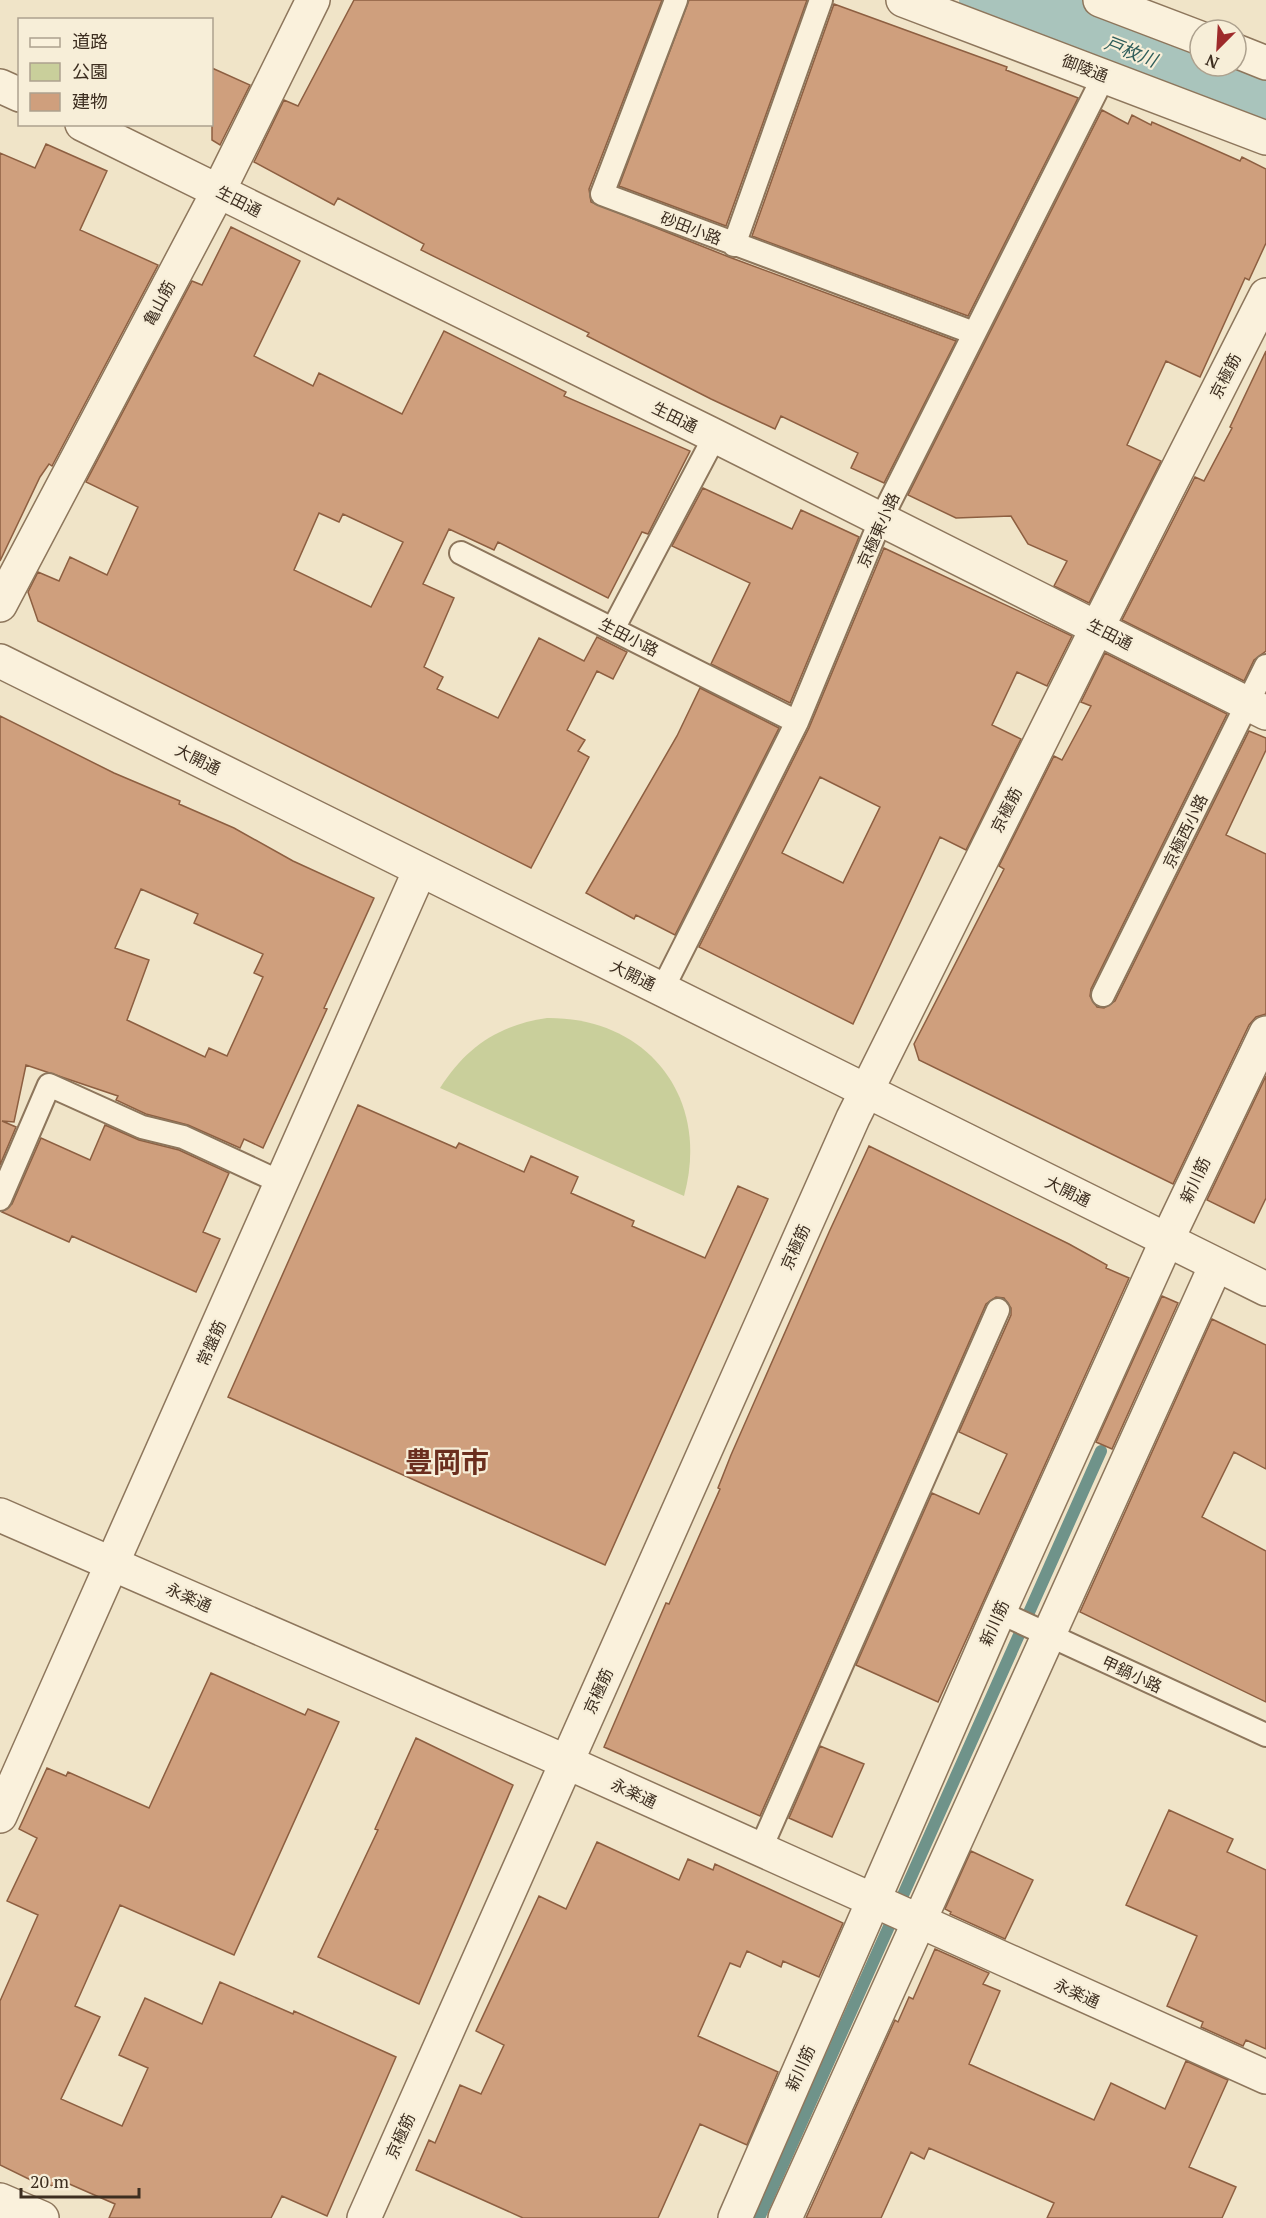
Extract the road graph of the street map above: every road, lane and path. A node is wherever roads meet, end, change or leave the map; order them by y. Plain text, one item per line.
1 (313, 0) edge
2 (676, 0) edge
3 (821, 0) edge
4 (903, 0) edge
5 (1100, 0) edge
6 (1188, 33) edge
7 (1248, 56) edge
8 (1266, 63) edge
9 (1104, 76) junction
10 (0, 86) edge
11 (18, 94) edge
12 (86, 126) edge
13 (1266, 138) edge
14 (219, 190) junction
15 (734, 245) junction
16 (1266, 295) edge
17 (974, 333) junction
18 (715, 436) junction
19 (881, 519) junction
20 (461, 553) dead end
21 (0, 605) edge
22 (1097, 628) junction
23 (613, 629) junction
24 (0, 661) edge
25 (1266, 666) edge
26 (1257, 708) edge
27 (797, 722) junction
28 (420, 870) junction
29 (662, 990) junction
30 (1103, 995) dead end
31 (1266, 1033) edge
32 (866, 1090) junction
33 (282, 1183) junction
34 (0, 1199) edge
35 (1167, 1240) junction
36 (1216, 1265) junction
37 (1266, 1289) edge
38 (998, 1310) dead end
39 (0, 1515) edge
40 (113, 1564) junction
41 (1004, 1615) junction
42 (1044, 1633) junction
43 (1266, 1735) edge
44 (566, 1762) junction
45 (0, 1816) edge
46 (760, 1850) junction
47 (877, 1903) junction
48 (915, 1920) junction
49 (1266, 2077) edge
50 (0, 2200) edge
51 (42, 2218) edge
52 (364, 2218) edge
53 (735, 2218) edge
54 (785, 2218) edge

1 - 14 street, 亀山筋
2 - 15 lane, 砂田小路
3 - 15 lane
4 - 9 street, 御陵通
5 - 6 street
7 - 8 street
9 - 13 street, 御陵通
9 - 17 lane, 京極東小路
10 - 11 street
12 - 14 street, 生田通
14 - 18 street, 生田通
14 - 21 street, 亀山筋
15 - 17 lane, 砂田小路
16 - 22 street, 京極筋
17 - 19 lane, 京極東小路
18 - 19 street, 生田通
18 - 23 lane
19 - 22 street, 生田通
19 - 27 lane, 京極東小路
20 - 23 lane, 生田小路
22 - 26 street, 生田通
22 - 32 street, 京極筋
23 - 27 lane, 生田小路
24 - 28 street, 大開通
25 - 26 lane, 京極西小路
26 - 30 lane, 京極西小路
27 - 29 lane, 京極東小路
28 - 29 street, 大開通
28 - 33 street, 常盤筋
29 - 32 street, 大開通
31 - 35 street, 新川筋
32 - 35 street, 大開通
32 - 44 street, 京極筋
33 - 34 lane
33 - 40 street, 常盤筋
35 - 36 street, 大開通
35 - 41 street, 新川筋
36 - 37 street, 大開通
36 - 42 street
38 - 46 lane
39 - 40 street, 永楽通
40 - 44 street, 永楽通
40 - 45 street, 常盤筋
41 - 42 lane, 甲鍋小路
41 - 47 street, 新川筋
42 - 43 lane, 甲鍋小路
42 - 48 street
44 - 46 street, 永楽通
44 - 52 street, 京極筋
46 - 47 street, 永楽通
47 - 48 street, 永楽通
47 - 53 street, 新川筋
48 - 49 street, 永楽通
48 - 54 street
50 - 51 street

